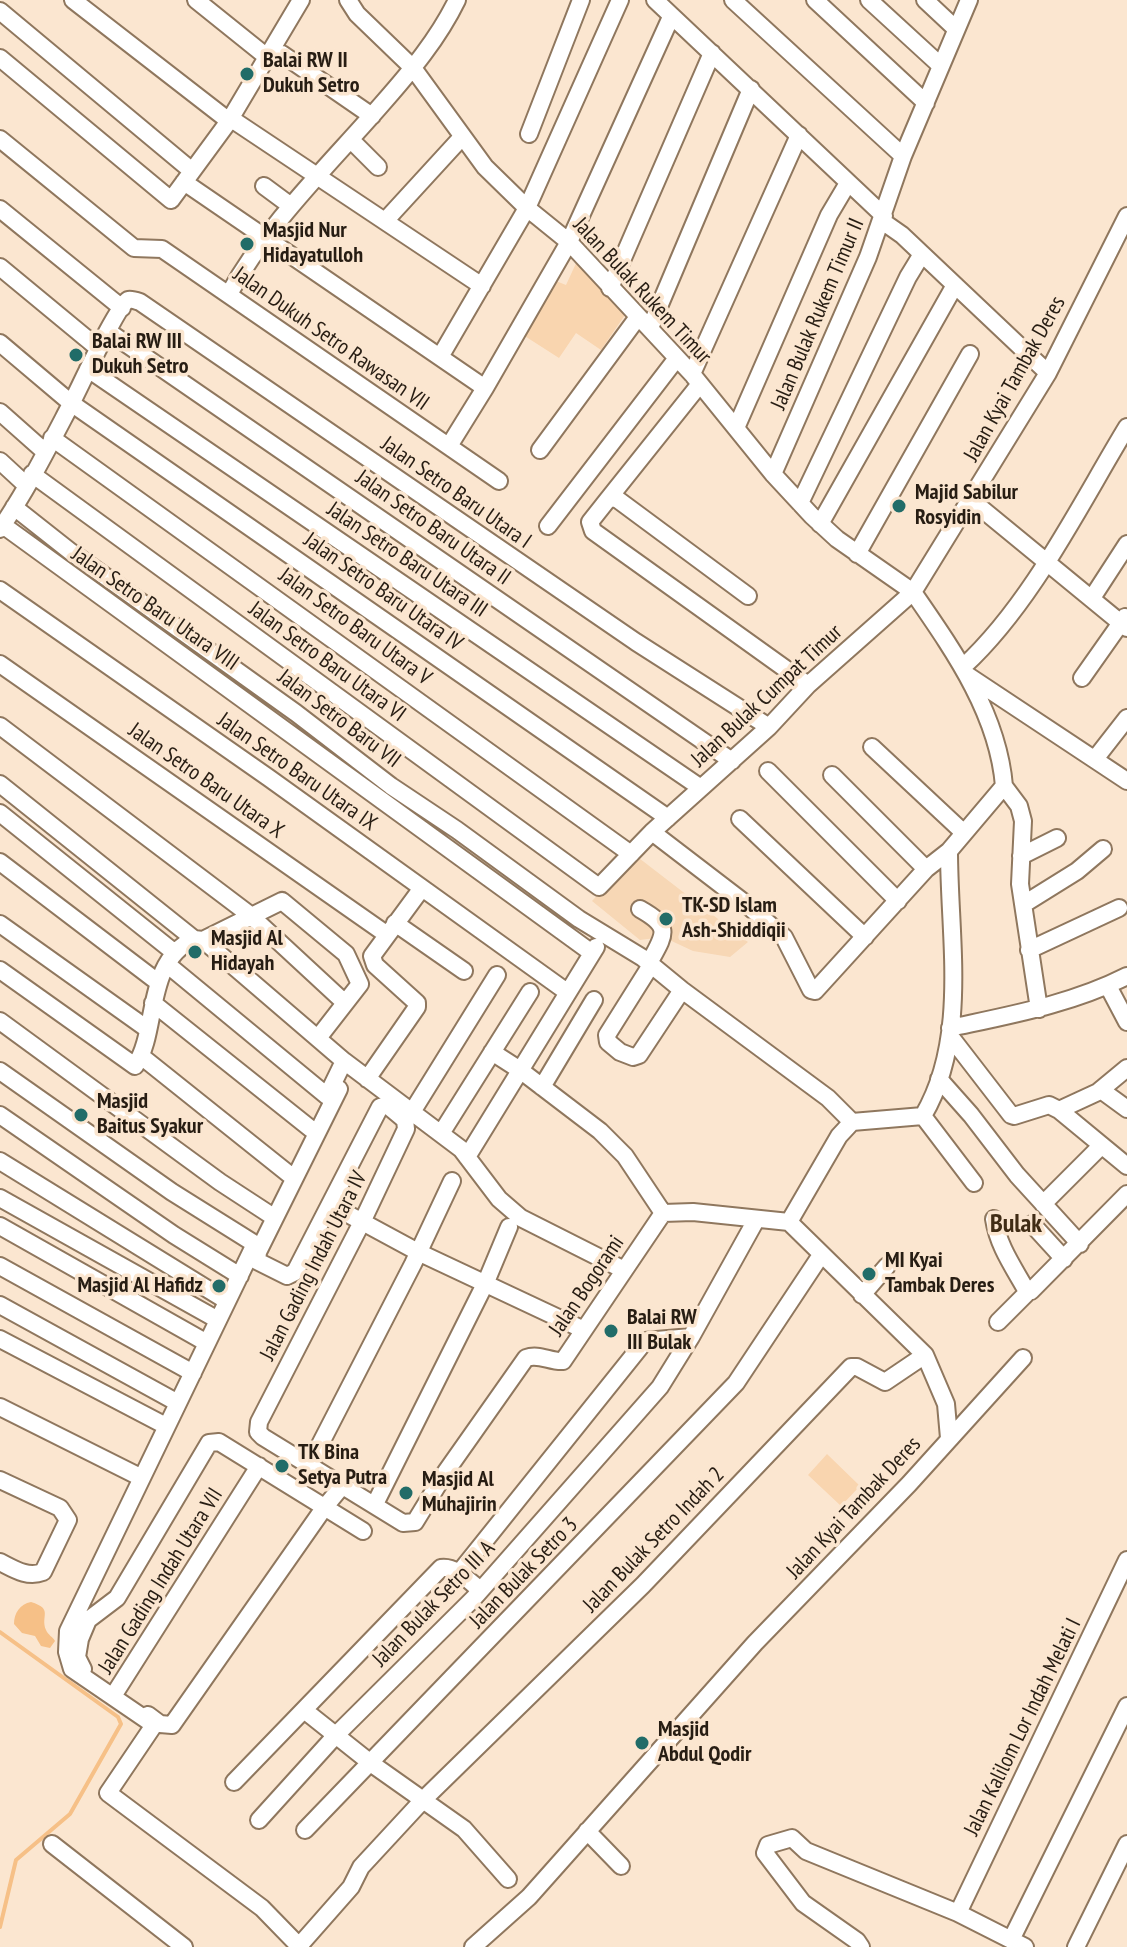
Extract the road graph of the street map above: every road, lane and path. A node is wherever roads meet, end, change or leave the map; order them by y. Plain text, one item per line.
1 (73, 0) edge
2 (196, 0) edge
3 (348, 0) edge
4 (457, 0) edge
5 (581, 0) edge
6 (620, 0) edge
7 (655, 0) edge
8 (733, 0) edge
9 (815, 0) edge
10 (869, 0) edge
11 (925, 0) edge
12 (969, 0) edge
13 (293, 3) edge
14 (0, 11) edge
15 (671, 17) junction
16 (956, 29) junction
17 (712, 53) junction
18 (267, 57) junction
19 (0, 58) edge
20 (941, 66) junction
21 (413, 68) junction
22 (751, 89) junction
23 (926, 103) junction
24 (372, 116) junction
25 (230, 119) junction
26 (529, 134) dead end
27 (799, 135) junction
28 (462, 137) junction
29 (0, 139) edge
30 (351, 140) junction
31 (903, 156) junction
32 (378, 167) dead end
33 (319, 177) junction
34 (190, 182) junction
35 (848, 183) junction
36 (264, 186) dead end
37 (291, 206) junction
38 (527, 208) junction
39 (0, 209) edge
40 (1127, 216) edge
41 (883, 218) junction
42 (385, 221) junction
43 (267, 237) junction
44 (569, 242) junction
45 (922, 254) junction
46 (0, 267) edge
47 (955, 285) junction
48 (482, 286) junction
49 (610, 288) junction
50 (229, 294) junction
51 (122, 308) junction
52 (644, 323) junction
53 (109, 332) junction
54 (0, 343) edge
55 (98, 348) junction
56 (970, 354) dead end
57 (440, 357) junction
58 (677, 358) junction
59 (88, 369) junction
60 (1048, 373) junction
61 (696, 379) junction
62 (485, 388) junction
63 (71, 403) junction
64 (0, 412) edge
65 (1127, 427) edge
66 (736, 428) junction
67 (48, 444) junction
68 (449, 446) junction
69 (540, 450) dead end
70 (0, 461) edge
71 (773, 474) junction
72 (29, 479) junction
73 (499, 481) dead end
74 (609, 498) junction
75 (971, 500) junction
76 (800, 503) junction
77 (14, 507) junction
78 (820, 524) junction
79 (1, 526) edge
80 (548, 526) dead end
81 (1127, 544) edge
82 (857, 554) junction
83 (1047, 562) junction
84 (0, 590) edge
85 (913, 592) junction
86 (748, 596) dead end
87 (1092, 598) junction
88 (1125, 622) edge
89 (0, 664) edge
90 (965, 670) junction
91 (1082, 678) dead end
92 (808, 685) junction
93 (1127, 718) edge
94 (0, 726) edge
95 (769, 727) junction
96 (872, 747) dead end
97 (1095, 759) junction
98 (732, 761) junction
99 (768, 771) dead end
100 (832, 775) dead end
101 (1127, 781) edge
102 (0, 784) edge
103 (1004, 786) junction
104 (701, 788) junction
105 (0, 813) edge
106 (668, 818) junction
107 (740, 819) dead end
108 (652, 832) junction
109 (964, 833) junction
110 (1057, 838) dead end
111 (1103, 849) dead end
112 (949, 851) junction
113 (631, 854) junction
114 (1021, 856) junction
115 (0, 862) edge
116 (926, 869) junction
117 (596, 886) joint
118 (422, 888) junction
119 (898, 901) junction
120 (1024, 904) junction
121 (1119, 908) dead end
122 (640, 909) dead end
123 (250, 915) junction
124 (0, 924) edge
125 (391, 928) junction
126 (604, 935) junction
127 (865, 937) junction
128 (198, 940) junction
129 (1029, 950) junction
130 (592, 953) junction
131 (171, 959) junction
132 (648, 962) junction
133 (0, 970) edge
134 (464, 971) dead end
135 (497, 975) dead end
136 (1127, 976) edge
137 (159, 983) junction
138 (1108, 986) junction
139 (682, 990) junction
140 (530, 992) dead end
141 (567, 992) junction
142 (594, 1000) dead end
143 (344, 1002) junction
144 (153, 1003) junction
145 (1039, 1009) junction
146 (0, 1021) edge
147 (1127, 1022) edge
148 (146, 1028) junction
149 (950, 1032) junction
150 (318, 1038) junction
151 (492, 1052) junction
152 (141, 1056) junction
153 (344, 1061) junction
154 (1127, 1068) edge
155 (520, 1070) junction
156 (0, 1071) edge
157 (367, 1079) junction
158 (939, 1079) junction
159 (542, 1087) junction
160 (1101, 1090) junction
161 (333, 1092) junction
162 (1127, 1109) edge
163 (1059, 1110) junction
164 (412, 1112) junction
165 (0, 1115) edge
166 (923, 1116) junction
167 (852, 1122) junction
168 (311, 1129) junction
169 (442, 1132) junction
170 (1101, 1146) junction
171 (467, 1157) junction
172 (0, 1161) edge
173 (1127, 1166) edge
174 (290, 1175) junction
175 (452, 1181) dead end
176 (974, 1183) dead end
177 (1127, 1194) edge
178 (0, 1198) edge
179 (1043, 1204) junction
180 (331, 1205) junction
181 (663, 1213) junction
182 (269, 1214) junction
183 (994, 1219) dead end
184 (363, 1220) junction
185 (756, 1220) junction
186 (789, 1222) junction
187 (1032, 1224) dead end
188 (0, 1226) edge
189 (509, 1227) dead end
190 (255, 1244) junction
191 (1080, 1244) junction
192 (418, 1252) junction
193 (821, 1255) junction
194 (1064, 1259) junction
195 (0, 1266) edge
196 (887, 1266) dead end
197 (624, 1270) junction
198 (240, 1276) junction
199 (486, 1282) junction
200 (1029, 1291) junction
201 (862, 1295) junction
202 (227, 1301) junction
203 (0, 1305) edge
204 (218, 1320) junction
205 (998, 1322) dead end
206 (584, 1330) junction
207 (691, 1337) junction
208 (0, 1339) edge
209 (207, 1343) junction
210 (925, 1355) junction
211 (1023, 1358) dead end
212 (193, 1373) junction
213 (178, 1403) junction
214 (0, 1407) edge
215 (166, 1426) junction
216 (949, 1438) junction
217 (257, 1447) junction
218 (310, 1464) junction
219 (140, 1477) junction
220 (0, 1480) edge
221 (343, 1485) junction
222 (375, 1504) junction
223 (324, 1508) junction
224 (363, 1531) dead end
225 (1127, 1560) edge
226 (0, 1562) edge
227 (459, 1573) junction
228 (480, 1590) junction
229 (115, 1693) junction
230 (1127, 1706) edge
231 (304, 1710) junction
232 (336, 1735) junction
233 (372, 1764) junction
234 (234, 1782) dead end
235 (423, 1800) junction
236 (259, 1820) dead end
237 (305, 1830) dead end
238 (587, 1831) junction
239 (52, 1844) dead end
240 (1127, 1844) edge
241 (621, 1866) dead end
242 (508, 1879) dead end
243 (958, 1913) junction
244 (1018, 1943) edge
245 (184, 1947) edge
246 (299, 1947) edge
247 (473, 1947) edge
248 (861, 1947) edge
249 (1076, 1947) edge

1 - 25 street
2 - 18 street
3 - 21 street, Jalan Bulak Rukem Timur
4 - 21 street
5 - 26 street
6 - 38 street
7 - 15 street
8 - 31 street
9 - 23 street
10 - 20 street
11 - 16 street
12 - 16 street, Jalan Bulak Rukem Timur II
13 - 18 street
14 - 34 street
15 - 17 street
15 - 44 street
16 - 20 street, Jalan Bulak Rukem Timur II
17 - 22 street
17 - 49 street
18 - 24 street
18 - 25 street
19 - 34 street
20 - 23 street, Jalan Bulak Rukem Timur II
21 - 24 street
21 - 28 street, Jalan Bulak Rukem Timur
22 - 27 street
22 - 52 street
23 - 31 street, Jalan Bulak Rukem Timur II
24 - 30 street
25 - 33 street
25 - 34 street
27 - 35 street
27 - 61 street
28 - 38 street, Jalan Bulak Rukem Timur
28 - 42 street
29 - 50 street, Jalan Dukuh Setro Rawasan VII
30 - 32 street
30 - 33 street
31 - 41 street, Jalan Bulak Rukem Timur II
33 - 37 street
33 - 42 street
34 - 43 street
35 - 41 street
35 - 66 street
36 - 37 street
37 - 43 street
38 - 44 street, Jalan Bulak Rukem Timur
38 - 48 street
39 - 51 street
40 - 60 street, Jalan Kyai Tambak Deres
41 - 45 street
41 - 71 street, Jalan Bulak Rukem Timur II
42 - 48 street
43 - 50 street
43 - 57 street
44 - 49 street, Jalan Bulak Rukem Timur
44 - 62 street
45 - 47 street
45 - 76 street
46 - 55 street
47 - 60 street
47 - 78 street
48 - 57 street
49 - 52 street, Jalan Bulak Rukem Timur
50 - 68 street, Jalan Dukuh Setro Rawasan VII
51 - 53 street
51 - 95 street, Jalan Setro Baru Utara I
52 - 58 street, Jalan Bulak Rukem Timur
52 - 69 street
53 - 55 street
53 - 98 street, Jalan Setro Baru Utara II
54 - 63 street, Jalan Setro Baru Utara IV
55 - 59 street
56 - 82 street
57 - 62 street
58 - 61 street, Jalan Bulak Rukem Timur
58 - 80 street
59 - 63 street
59 - 104 street, Jalan Setro Baru Utara III
60 - 75 street, Jalan Kyai Tambak Deres
61 - 66 street, Jalan Bulak Rukem Timur
61 - 74 street
62 - 68 street
63 - 67 street
63 - 106 street, Jalan Setro Baru Utara IV
64 - 67 street, Jalan Setro Baru Utara V
65 - 83 street
66 - 71 street, Jalan Bulak Rukem Timur
67 - 72 street
67 - 113 street, Jalan Setro Baru Utara V
68 - 73 street, Jalan Dukuh Setro Rawasan VII
70 - 72 street, Jalan Setro Baru Utara VI
71 - 76 street
72 - 77 street
72 - 117 street, Jalan Setro Baru Utara VI
74 - 86 street
74 - 92 street
75 - 83 street
75 - 85 street, Jalan Kyai Tambak Deres
76 - 78 street
77 - 79 street
77 - 126 street, Jalan Setro Baru VII
78 - 82 street
79 - 130 street, Jalan Setro Baru Utara VIII
81 - 87 street
82 - 85 street
83 - 87 street
83 - 90 street
84 - 118 street, Jalan Setro Baru Utara IX
85 - 90 street
85 - 92 street, Jalan Bulak Cumpat Timur
87 - 88 street
88 - 91 street
89 - 125 street, Jalan Setro Baru Utara X
90 - 97 street
90 - 103 street
92 - 95 street, Jalan Bulak Cumpat Timur
93 - 97 street
94 - 123 street
95 - 98 street, Jalan Bulak Cumpat Timur
96 - 109 street
97 - 101 street
98 - 104 street, Jalan Bulak Cumpat Timur
99 - 119 street
100 - 116 street
102 - 128 street
103 - 109 street
103 - 114 street
104 - 106 street, Jalan Bulak Cumpat Timur
105 - 131 street
106 - 108 street, Jalan Bulak Cumpat Timur
107 - 127 street
108 - 113 street, Jalan Bulak Cumpat Timur
108 - 127 street
109 - 112 street
110 - 114 street
111 - 120 street
112 - 116 street
112 - 149 street
113 - 117 street, Jalan Bulak Cumpat Timur
114 - 120 street
115 - 137 street
116 - 119 street
118 - 125 street
118 - 141 street, Jalan Setro Baru Utara IX
119 - 127 street
120 - 129 street
121 - 129 street
122 - 132 street
123 - 128 street
123 - 143 street
123 - 143 street
124 - 148 street
125 - 134 street, Jalan Setro Baru Utara X
125 - 157 street
126 - 130 street
126 - 132 street, Jalan Setro Baru VII
128 - 131 street
128 - 150 street
129 - 145 street
130 - 141 street
131 - 137 street
131 - 161 street
132 - 139 street, Jalan Setro Baru VII
132 - 139 street
133 - 152 street
135 - 164 street
136 - 138 street
137 - 144 street
138 - 145 street
138 - 147 street
139 - 167 street, Jalan Setro Baru VII
140 - 151 street
141 - 155 street
142 - 159 street
143 - 150 street
144 - 148 street
144 - 168 street
145 - 149 street
146 - 182 street
148 - 152 street
149 - 158 street
149 - 163 street
150 - 153 street
151 - 155 street
151 - 169 street
152 - 174 street
153 - 157 street
153 - 161 street
154 - 160 street
155 - 159 street
155 - 171 street
156 - 190 street
157 - 164 street
158 - 166 street
158 - 179 street
159 - 181 street
160 - 162 street
160 - 163 street
161 - 168 street
161 - 180 street
163 - 170 street
164 - 169 street
165 - 198 street
166 - 167 street
166 - 176 street
167 - 186 street
168 - 174 street
169 - 171 street
170 - 173 street
170 - 179 street
171 - 197 street
172 - 202 street
174 - 182 street
175 - 192 street
177 - 191 street
178 - 204 street
179 - 191 street
180 - 184 street
180 - 184 street, Jalan Gading Indah Utara IV
181 - 185 street
181 - 197 street, Jalan Bogorami
182 - 190 street
183 - 200 street
184 - 192 street
184 - 217 street, Jalan Gading Indah Utara IV
185 - 186 street
185 - 207 street, Jalan Bulak Setro III A
186 - 193 street, Jalan Kyai Tambak Deres
187 - 194 street
188 - 209 street
189 - 199 street
190 - 198 street
191 - 194 street
192 - 199 street
192 - 218 street
193 - 201 street, Jalan Kyai Tambak Deres
193 - 233 street, Jalan Bulak Setro 3
194 - 200 street
195 - 212 street
196 - 201 street
197 - 206 street, Jalan Bogorami
198 - 202 street
199 - 206 street
199 - 222 street
200 - 205 street
201 - 210 street, Jalan Kyai Tambak Deres
202 - 204 street
203 - 213 street
204 - 209 street
206 - 222 street, Jalan Bogorami
207 - 227 street
207 - 228 street, Jalan Bulak Setro III A
208 - 215 street
209 - 212 street
210 - 216 street, Jalan Kyai Tambak Deres
210 - 235 street, Jalan Bulak Setro Indah 2
211 - 216 street
212 - 213 street
213 - 215 street
214 - 219 street
215 - 219 street
216 - 238 street, Jalan Kyai Tambak Deres
217 - 218 street
217 - 223 street, Jalan Gading Indah Utara VII
217 - 229 street, Jalan Gading Indah Utara VII
217 - 229 street, Jalan Gading Indah Utara VII
218 - 221 street
219 - 246 street
220 - 226 street
221 - 222 street
221 - 223 street
223 - 224 street, Jalan Gading Indah Utara VII
223 - 229 street
225 - 243 street, Jalan Kalilom Lor Indah Melati I
227 - 228 street
227 - 231 street
228 - 232 street, Jalan Bulak Setro III A
230 - 244 street
231 - 232 street
231 - 234 street
232 - 233 street
232 - 236 street, Jalan Bulak Setro III A
233 - 235 street
233 - 237 street, Jalan Bulak Setro 3
235 - 242 street
235 - 246 street
238 - 241 street
238 - 247 street, Jalan Kyai Tambak Deres
239 - 245 street
240 - 249 street
243 - 244 street
243 - 248 street

